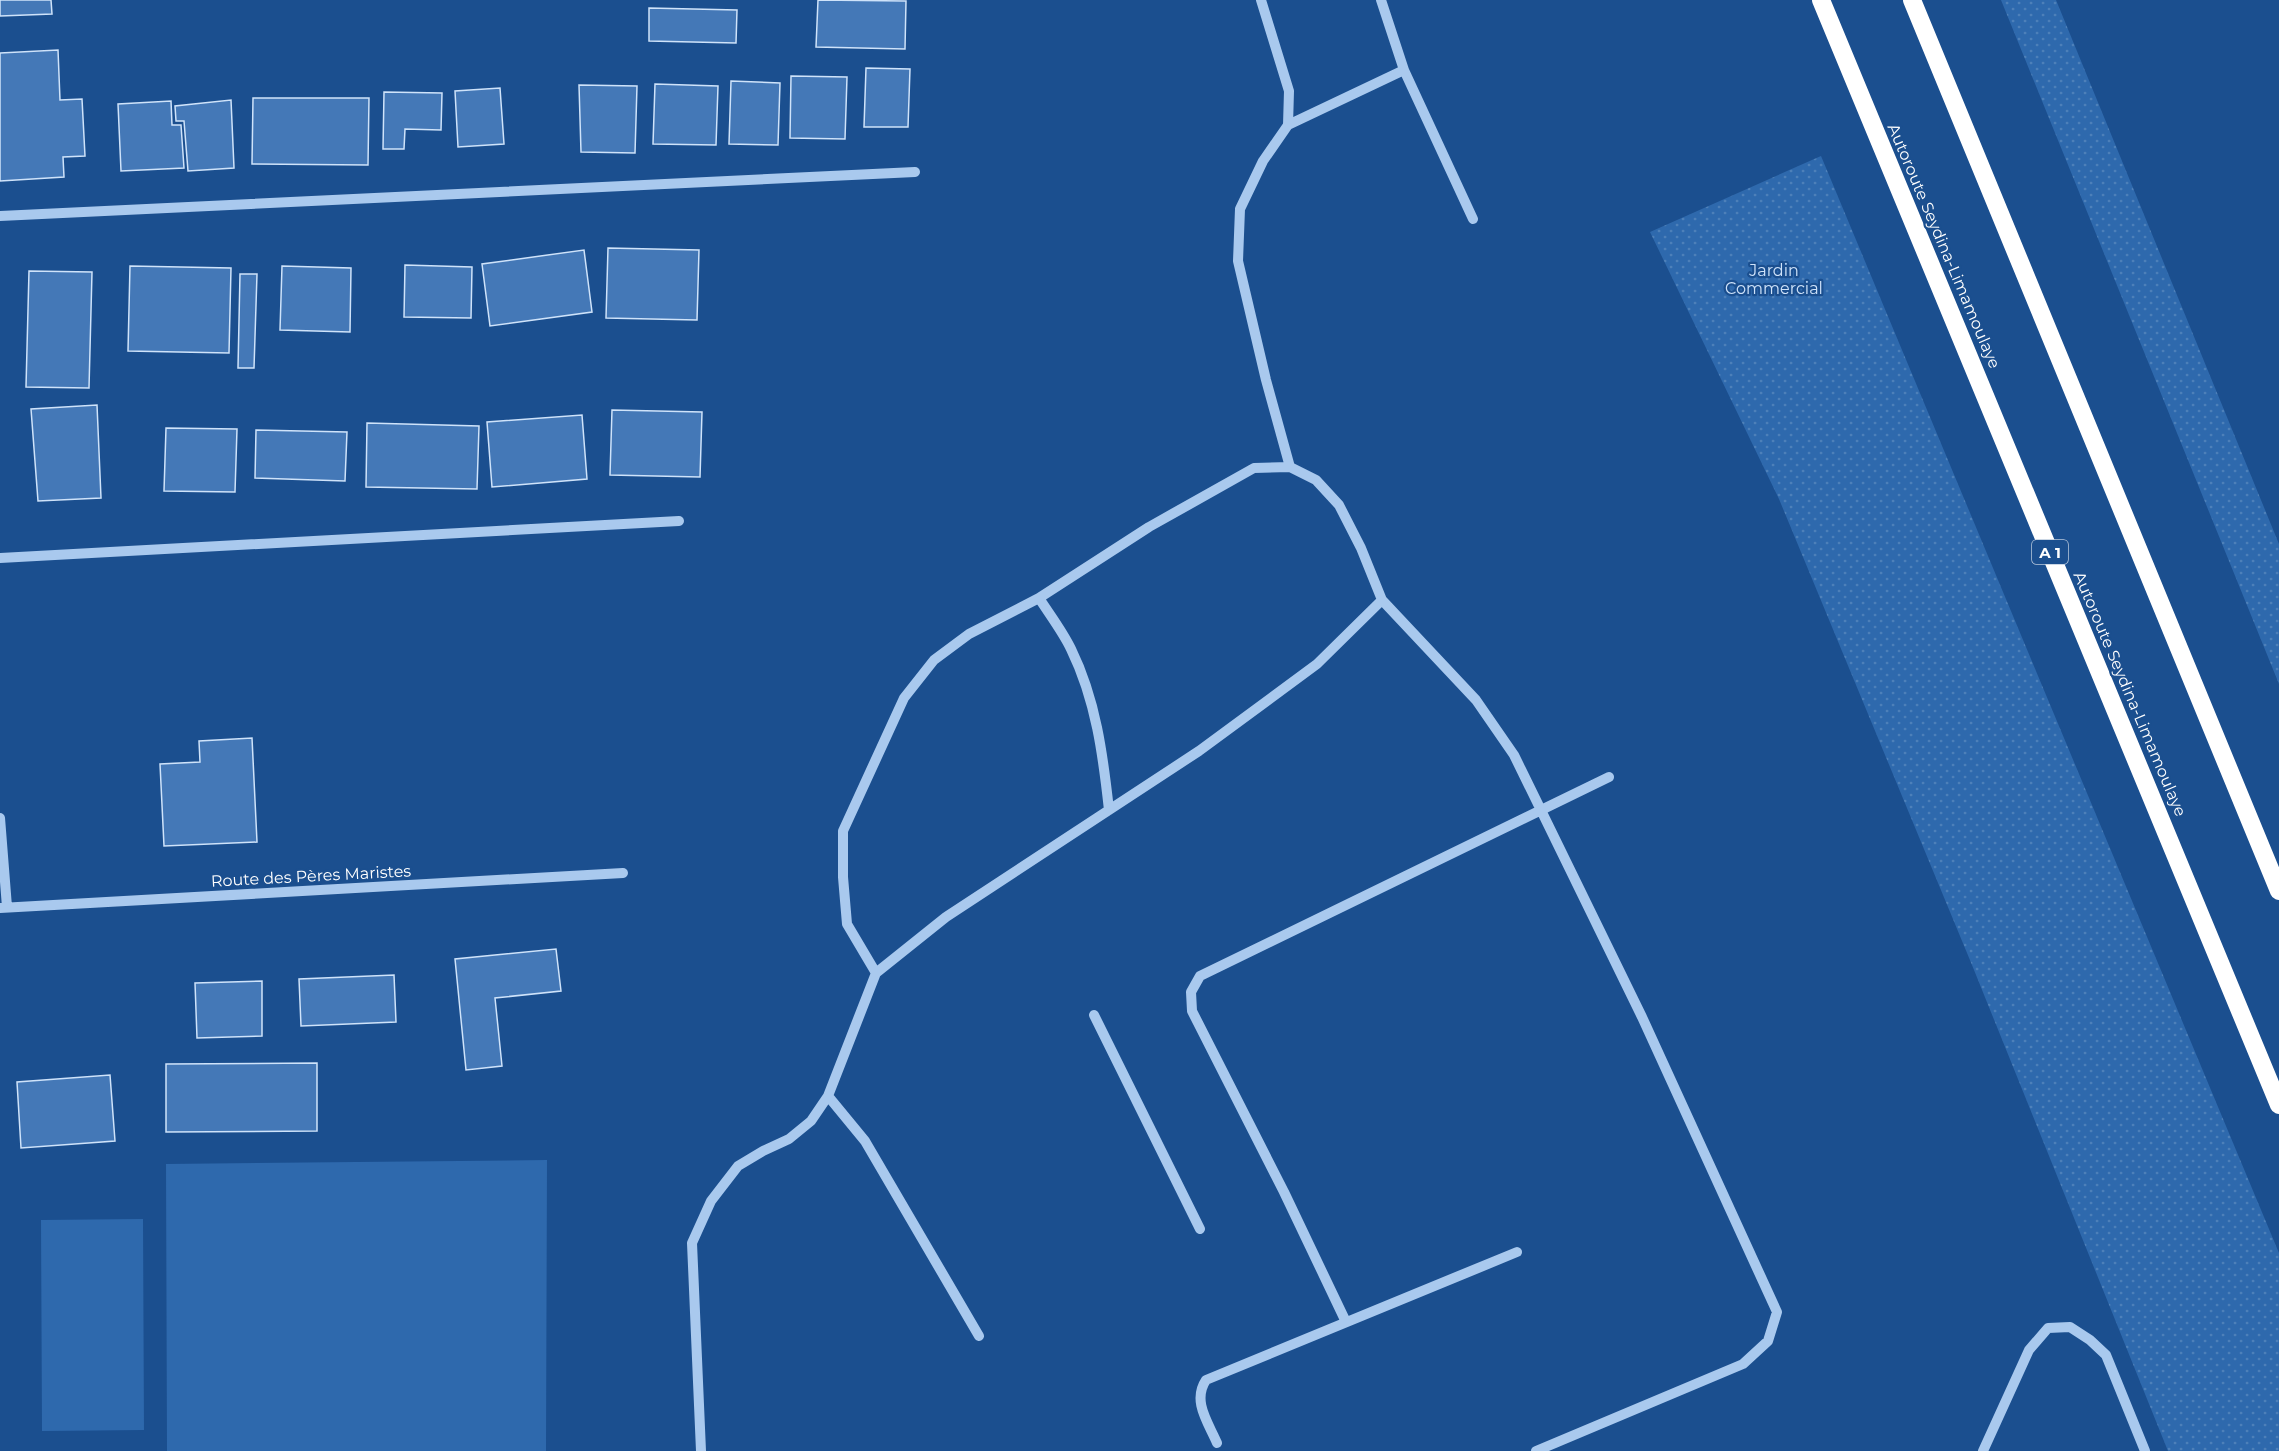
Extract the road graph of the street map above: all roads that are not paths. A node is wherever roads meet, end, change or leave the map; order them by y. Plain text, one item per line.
1 (1261, 0) edge
2 (1381, 0) edge
3 (1821, 0) edge
4 (1912, 0) edge
5 (1404, 70) junction
6 (1288, 125) junction
7 (915, 172) dead end
8 (0, 216) edge
9 (1473, 219) dead end
10 (1290, 466) junction
11 (679, 521) dead end
12 (0, 558) edge
13 (1039, 598) junction
14 (1382, 600) junction
15 (1609, 777) dead end
16 (1110, 810) junction
17 (1542, 810) junction
18 (0, 818) edge
19 (623, 873) dead end
20 (2279, 891) edge
21 (4, 908) edge
22 (876, 973) junction
23 (1094, 1015) dead end
24 (828, 1096) junction
25 (2279, 1105) edge
26 (1200, 1229) dead end
27 (1517, 1252) dead end
28 (1346, 1322) junction
29 (979, 1336) dead end
30 (1216, 1443) dead end
31 (701, 1451) edge
32 (1536, 1451) edge
33 (1983, 1451) edge
34 (2145, 1451) edge

1 - 6 street
2 - 5 street
3 - 25 highway, Autoroute Seydina-Limamoulaye / A 1
4 - 20 highway
5 - 6 street
5 - 9 street
6 - 10 street
7 - 8 street
10 - 13 street
10 - 14 street
11 - 12 street
13 - 16 street
13 - 22 street
14 - 16 street
14 - 17 street
15 - 17 street
16 - 22 street
17 - 28 street
17 - 32 street
18 - 21 street
19 - 21 street, Route des Pères Maristes
22 - 24 street
23 - 26 street
24 - 29 street
24 - 31 street
27 - 28 street
28 - 30 street
33 - 34 street

